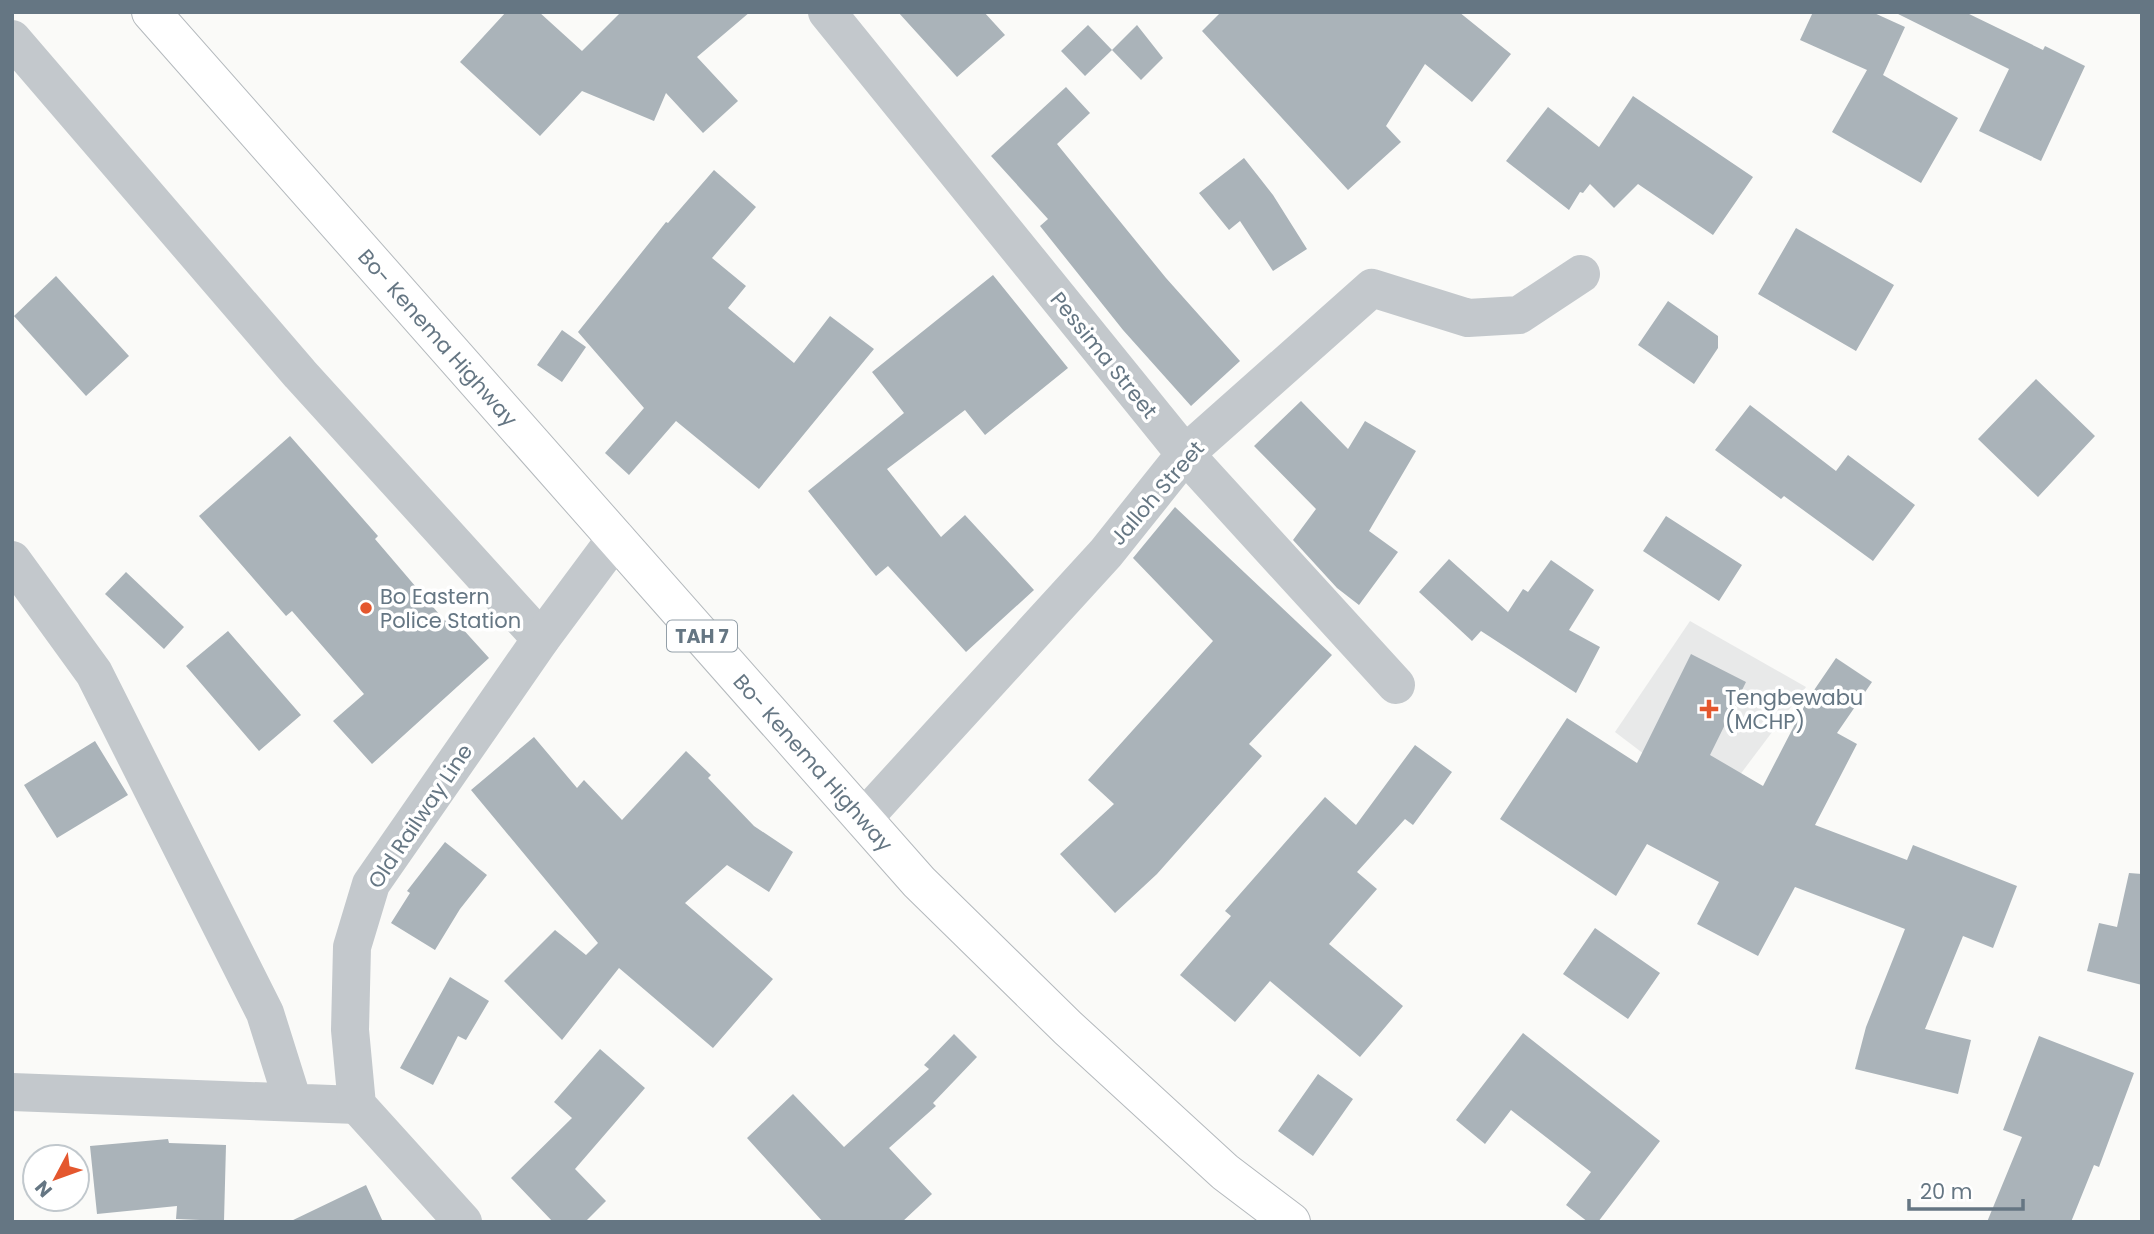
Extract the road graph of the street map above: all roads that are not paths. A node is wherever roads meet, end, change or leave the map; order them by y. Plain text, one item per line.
1 (151, 12) edge
2 (835, 15) edge
3 (12, 39) edge
4 (1580, 274) dead end
5 (1185, 454) junction
6 (616, 538) junction
7 (12, 560) edge
8 (541, 639) junction
9 (1396, 685) dead end
10 (863, 819) junction
11 (12, 1092) edge
12 (293, 1102) junction
13 (357, 1105) junction
14 (463, 1222) edge
15 (1291, 1222) edge

1 - 6 highway, Bo- Kenema Highway / TAH 7
2 - 5 street, Pessima Street
3 - 8 street
4 - 5 street, Jalloh Street
5 - 9 street, Pessima Street
5 - 10 street, Jalloh Street
6 - 8 street, Old Railway Line
6 - 10 highway, Bo- Kenema Highway / TAH 7
7 - 12 street
8 - 13 street, Old Railway Line
10 - 15 highway, Bo- Kenema Highway / TAH 7
11 - 12 street
12 - 13 street
13 - 14 street

